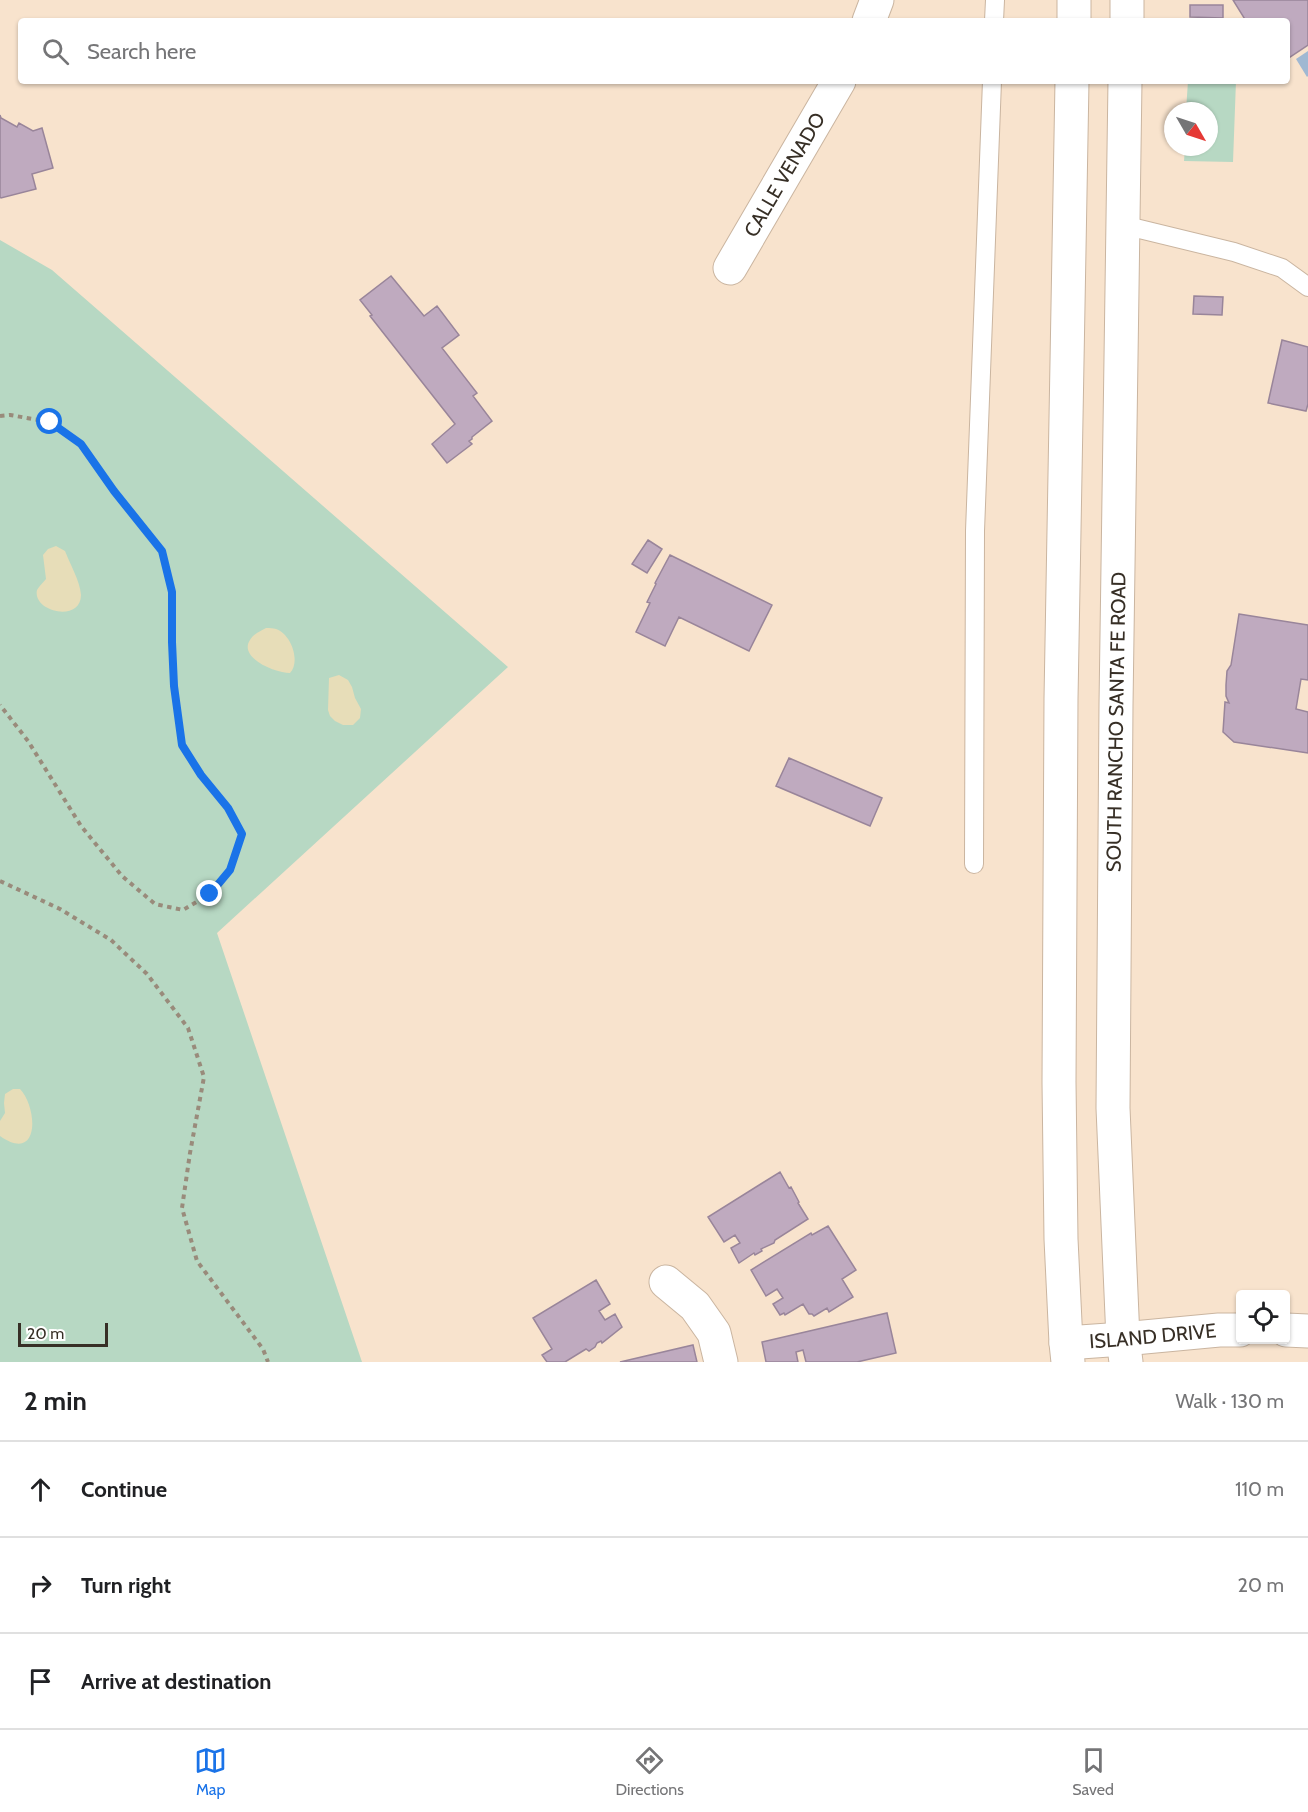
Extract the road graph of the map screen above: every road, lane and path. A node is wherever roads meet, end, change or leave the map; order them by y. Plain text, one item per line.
1 (877, 0) edge
2 (995, 0) edge
3 (1074, 0) edge
4 (1127, 0) edge
5 (871, 18) edge
6 (994, 18) edge
7 (1074, 18) edge
8 (1127, 18) edge
9 (837, 84) edge
10 (992, 84) edge
11 (1072, 84) edge
12 (1125, 84) edge
13 (1123, 225) junction
14 (730, 268) dead end
15 (1308, 287) edge
16 (0, 416) edge
17 (0, 705) edge
18 (974, 864) dead end
19 (0, 881) edge
20 (666, 1282) dead end
21 (1236, 1330) edge
22 (1290, 1330) edge
23 (1308, 1330) edge
24 (1125, 1351) edge
25 (1067, 1352) edge
26 (268, 1362) edge
27 (721, 1362) edge

1 - 5 main road
2 - 6 lane
3 - 7 main road
4 - 8 main road
9 - 14 main road, CALLE VENADO
10 - 18 lane
11 - 25 main road
12 - 13 main road, SOUTH RANCHO SANTA FE ROAD
13 - 15 lane
13 - 24 main road, SOUTH RANCHO SANTA FE ROAD
16 - 17 path
19 - 26 path
20 - 27 main road
21 - 24 main road, ISLAND DRIVE
22 - 23 main road
24 - 25 main road, ISLAND DRIVE

